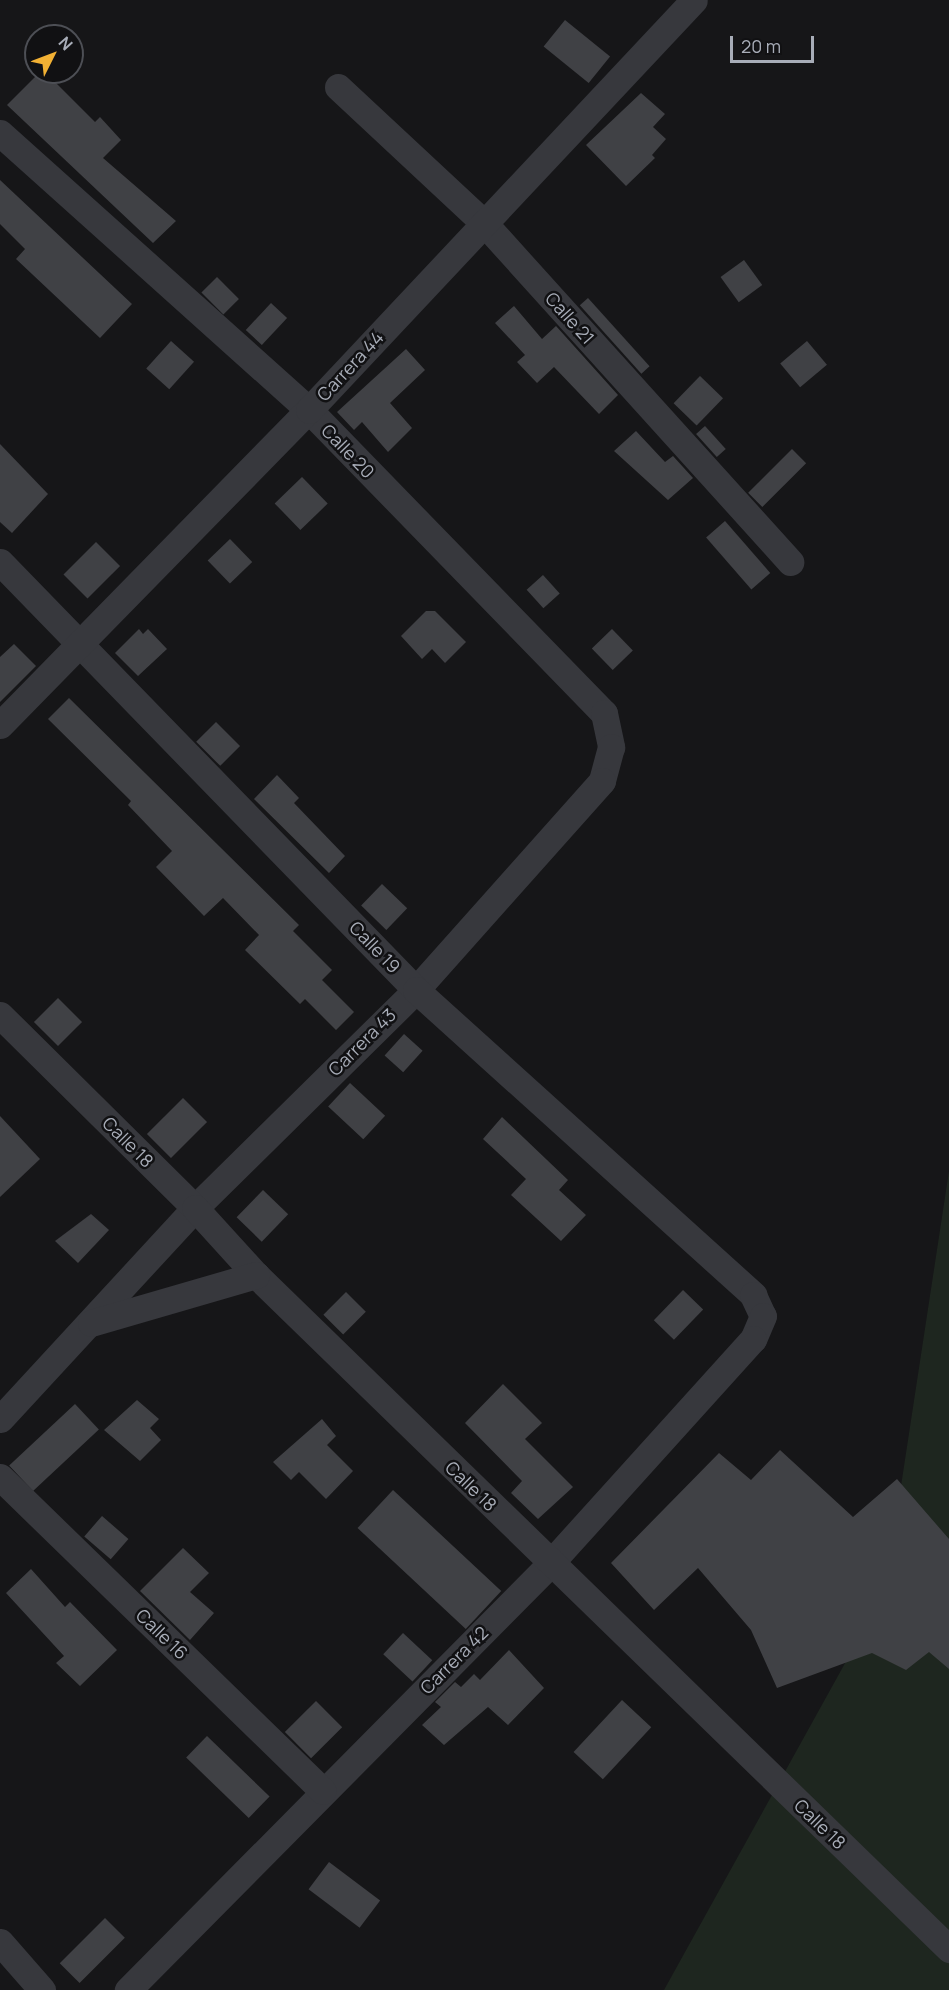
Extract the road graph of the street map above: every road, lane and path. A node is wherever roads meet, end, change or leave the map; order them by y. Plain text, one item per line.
1 (694, 0) edge
2 (338, 87) dead end
3 (0, 133) edge
4 (484, 223) junction
5 (309, 410) junction
6 (0, 562) edge
7 (790, 562) dead end
8 (79, 644) junction
9 (0, 725) edge
10 (611, 747) joint
11 (416, 990) junction
12 (0, 1016) edge
13 (195, 1208) junction
14 (256, 1275) junction
15 (762, 1316) joint
16 (91, 1323) junction
17 (0, 1419) edge
18 (0, 1477) edge
19 (550, 1564) junction
20 (323, 1791) junction
21 (0, 1942) edge
22 (949, 1949) edge
23 (42, 1990) edge
24 (128, 1990) edge

1 - 4 street, Carrera 44
2 - 4 street, Calle 21
3 - 5 street, Calle 20
4 - 5 street, Carrera 44
4 - 7 street, Calle 21
5 - 8 street, Carrera 44
5 - 10 street, Calle 20
6 - 8 street, Calle 19
8 - 9 street, Carrera 44
8 - 11 street, Calle 19
10 - 11 street, Carrera 43
11 - 13 street, Carrera 43
11 - 15 street, Calle 19
12 - 13 street, Calle 18
13 - 14 street, Calle 18
13 - 16 street, Carrera 43
14 - 16 street
14 - 19 street, Calle 18
15 - 19 street, Carrera 42
16 - 17 street, Carrera 43
18 - 20 street, Calle 16
19 - 20 street, Carrera 42
19 - 22 street, Calle 18
20 - 24 street, Carrera 42
21 - 23 street

